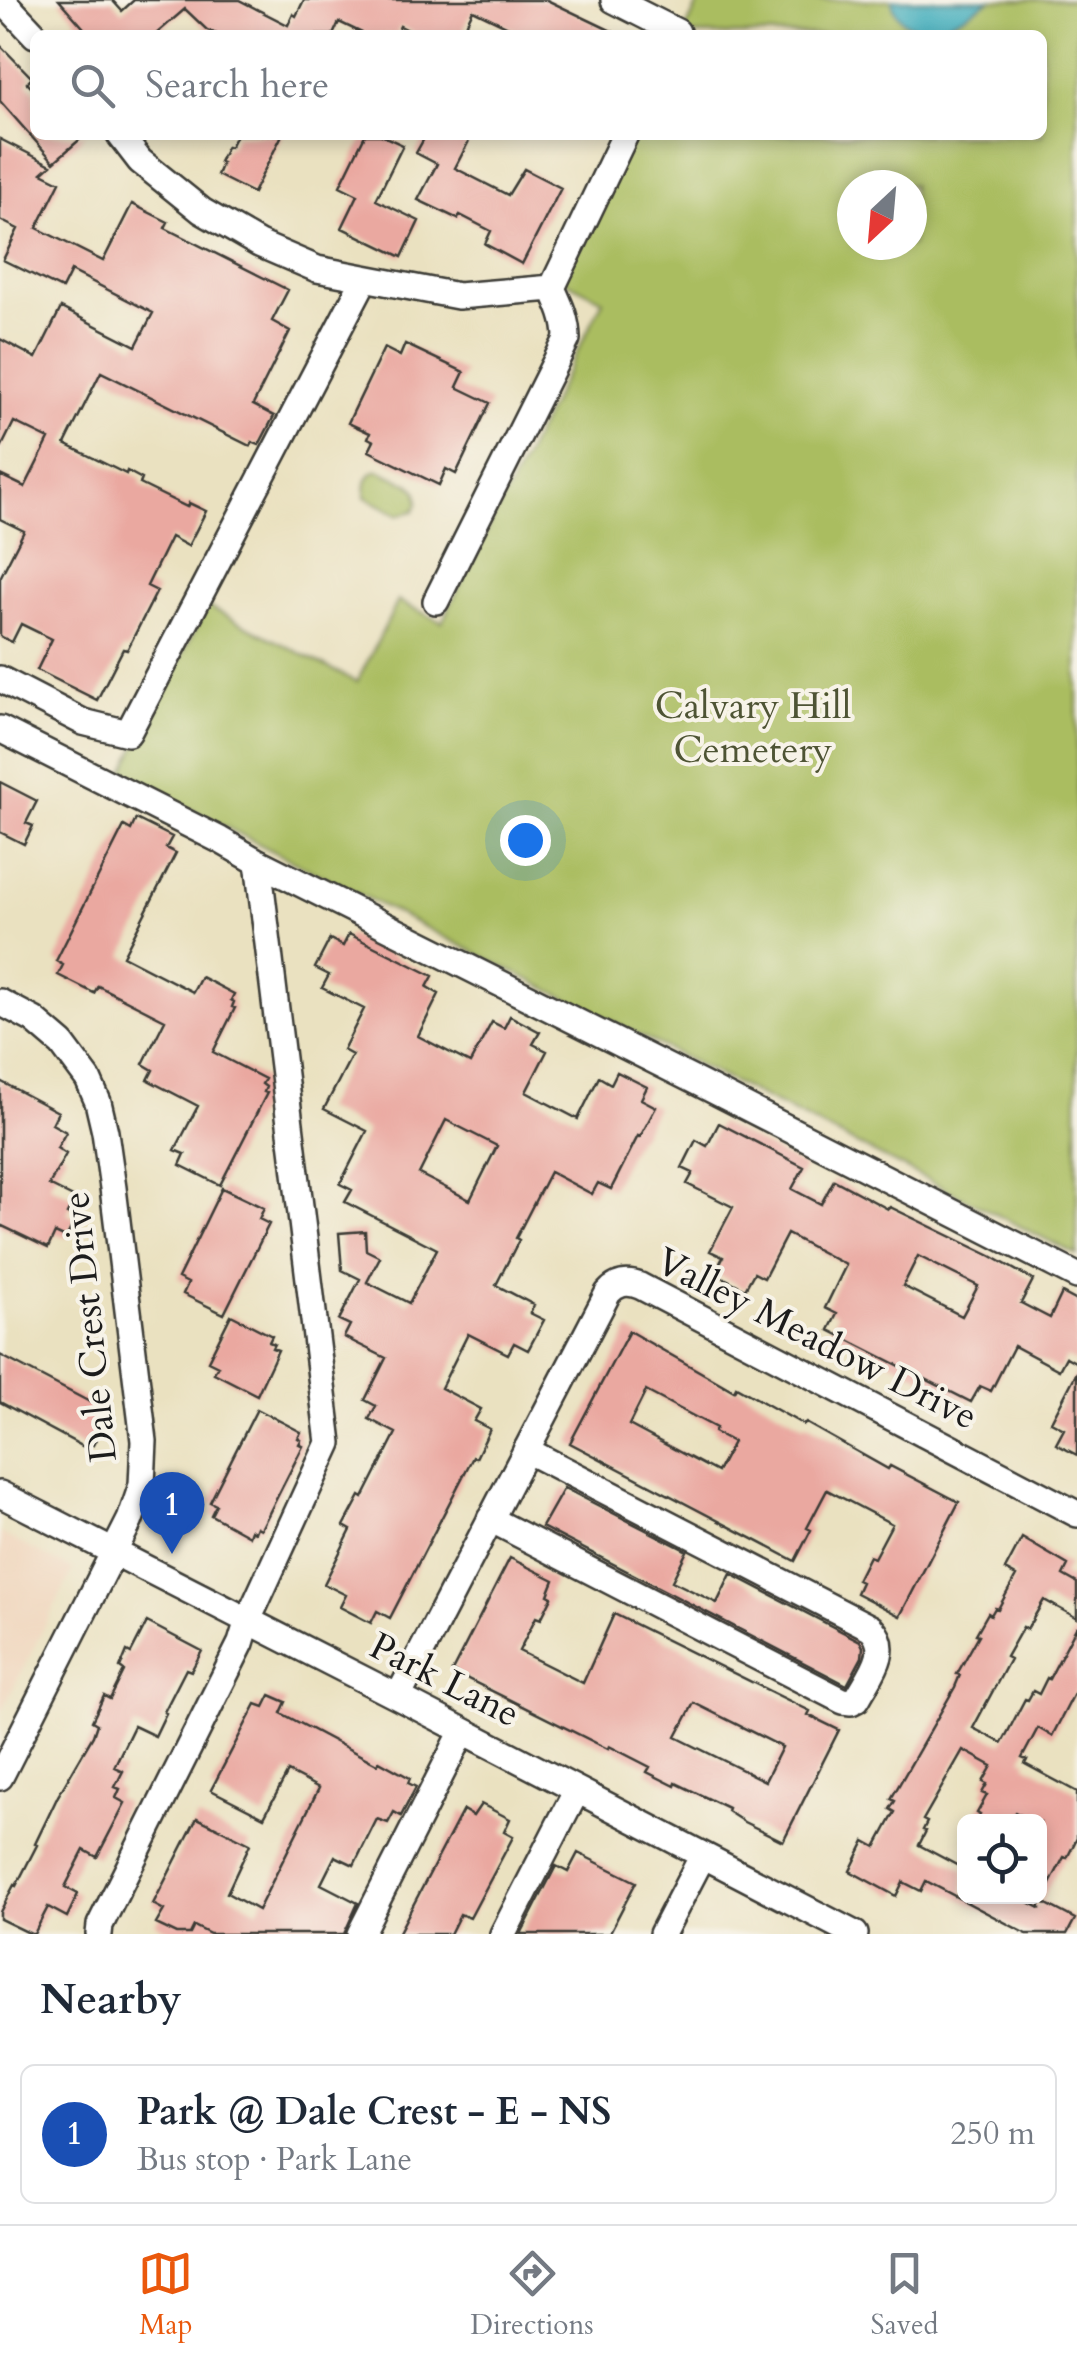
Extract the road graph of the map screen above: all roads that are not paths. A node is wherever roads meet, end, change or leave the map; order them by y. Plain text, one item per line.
1 (2, 0) edge
2 (614, 0) edge
3 (30, 30) edge
4 (673, 30) edge
5 (124, 140) edge
6 (623, 140) edge
7 (364, 280) junction
8 (552, 288) junction
9 (436, 601) dead end
10 (0, 679) edge
11 (0, 729) edge
12 (258, 862) junction
13 (0, 1002) edge
14 (1077, 1276) edge
15 (526, 1450) junction
16 (0, 1494) edge
17 (1077, 1514) edge
18 (490, 1519) junction
19 (114, 1552) junction
20 (248, 1620) junction
21 (398, 1697) junction
22 (463, 1731) junction
23 (0, 1778) edge
24 (577, 1790) junction
25 (702, 1856) junction
26 (828, 1928) edge
27 (99, 1934) edge
28 (360, 1934) edge
29 (503, 1934) edge
30 (662, 1934) edge
31 (855, 1934) edge

1 - 3 street
2 - 4 street
5 - 7 street
6 - 8 street
7 - 8 street
7 - 10 street
8 - 9 street
11 - 12 street
12 - 14 street
12 - 20 street
13 - 19 street, Dale Crest Drive
15 - 17 street, Valley Meadow Drive
15 - 18 street, Valley Meadow Drive
15 - 18 street
16 - 19 street, Park Lane
18 - 21 street, Valley Meadow Drive
19 - 20 street, Park Lane
19 - 23 street, Dale Crest Drive
20 - 21 street, Park Lane
20 - 27 street
21 - 22 street, Park Lane
22 - 24 street, Park Lane
22 - 28 street
24 - 25 street, Park Lane
24 - 29 street
25 - 26 street, Park Lane
25 - 30 street
26 - 31 street, Park Lane

